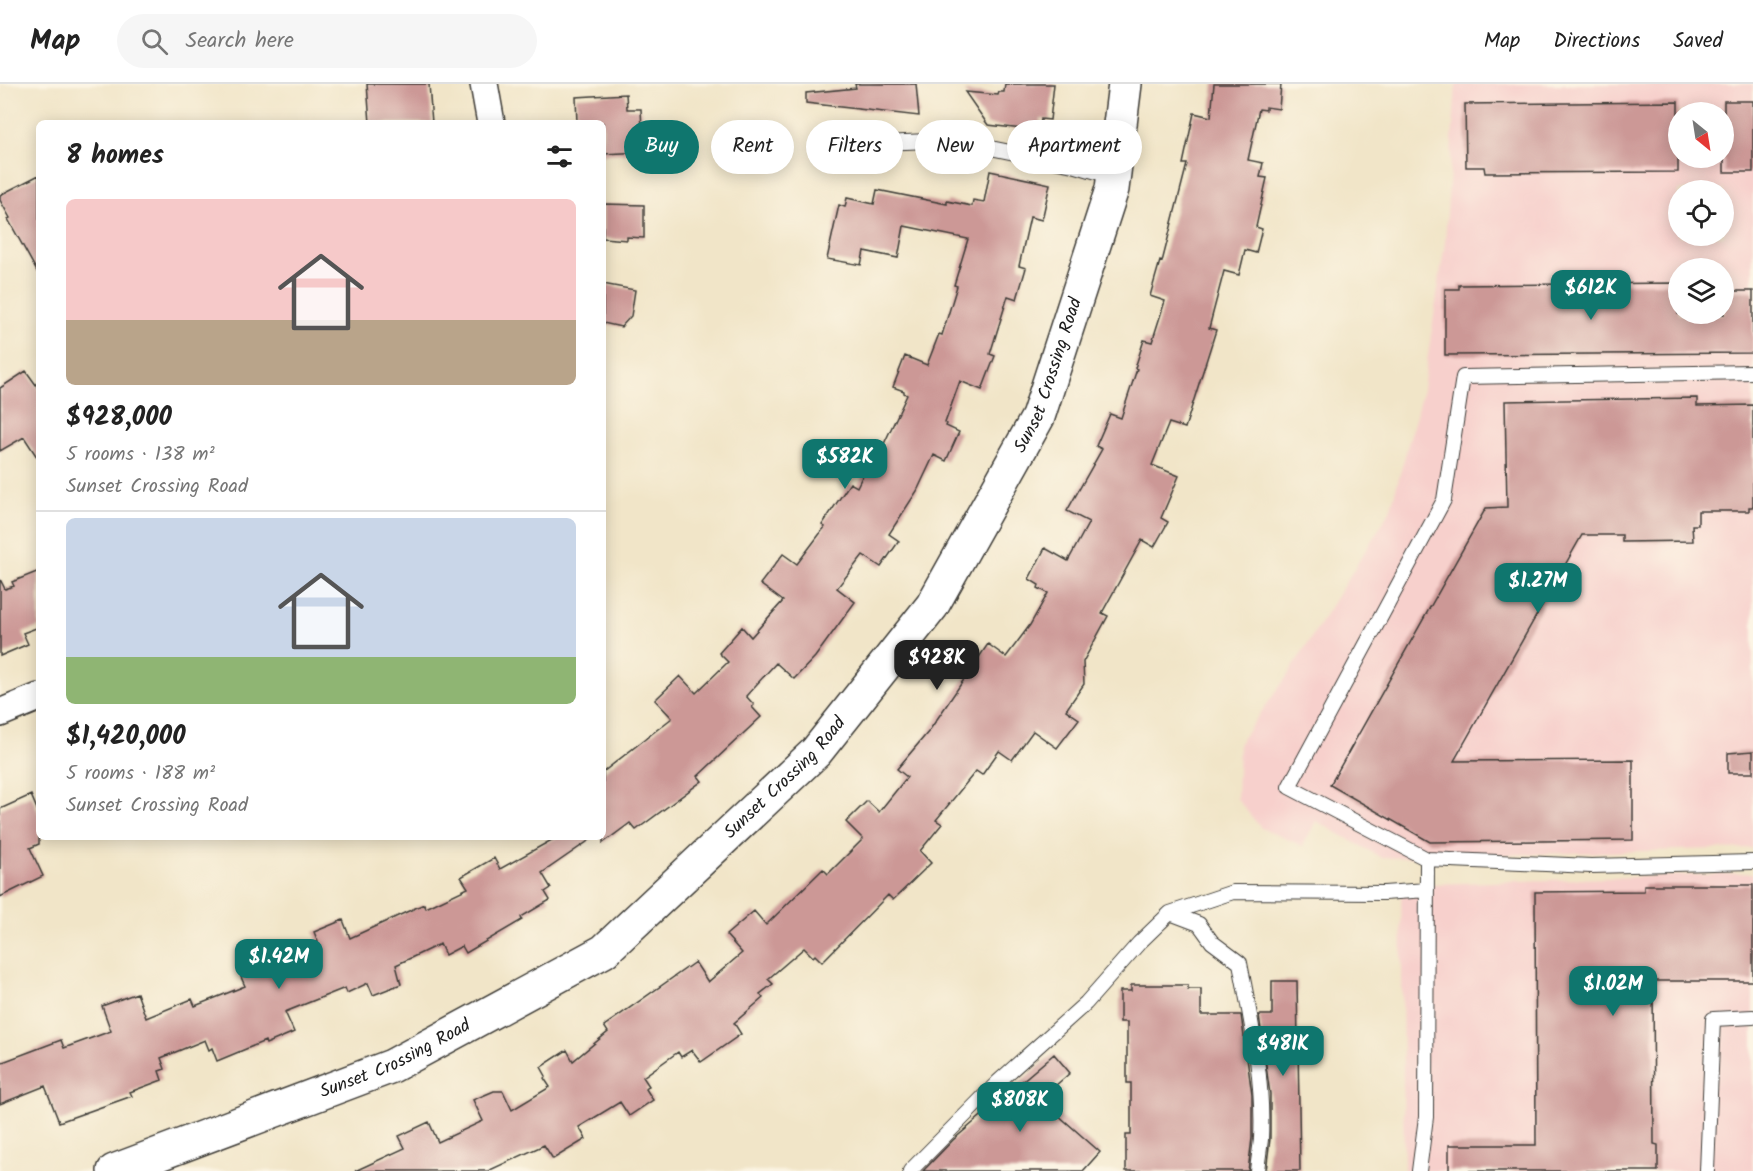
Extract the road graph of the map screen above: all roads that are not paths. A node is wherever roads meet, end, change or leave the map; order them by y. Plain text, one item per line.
1 (484, 84) edge
2 (1125, 84) edge
3 (490, 120) edge
4 (903, 142) edge
5 (1114, 177) junction
6 (1753, 372) edge
7 (36, 698) edge
8 (0, 713) edge
9 (1427, 859) junction
10 (1753, 862) edge
11 (1427, 890) junction
12 (1170, 913) junction
13 (1753, 1017) edge
14 (114, 1171) edge
15 (910, 1171) edge
16 (1257, 1171) edge
17 (1419, 1171) edge
18 (1707, 1171) edge

1 - 3 street
2 - 5 street, Sunset Crossing Road
4 - 5 lane
5 - 14 street, Sunset Crossing Road
6 - 9 lane
7 - 8 street
9 - 10 lane
9 - 11 lane
11 - 12 lane
11 - 17 lane
12 - 15 lane
12 - 16 lane
13 - 18 lane

